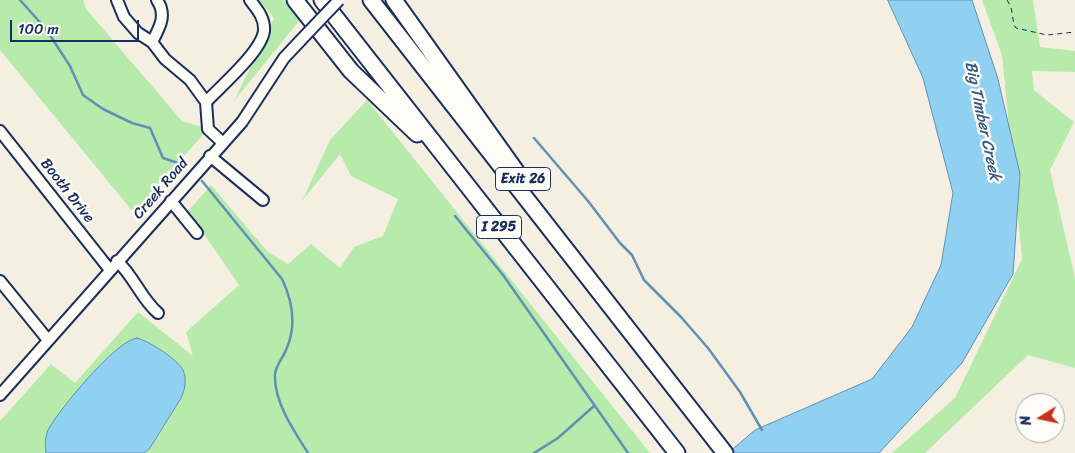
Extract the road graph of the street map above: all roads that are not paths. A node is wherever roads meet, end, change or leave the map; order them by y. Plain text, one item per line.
1 (117, 0) edge
2 (157, 0) edge
3 (250, 0) edge
4 (295, 0) edge
5 (322, 0) edge
6 (338, 0) edge
7 (371, 0) edge
8 (394, 0) edge
9 (152, 42) junction
10 (206, 102) junction
11 (0, 132) edge
12 (222, 143) junction
13 (210, 156) junction
14 (466, 185) junction
15 (263, 200) dead end
16 (171, 201) junction
17 (197, 233) dead end
18 (118, 261) junction
19 (110, 270) junction
20 (0, 280) edge
21 (158, 313) dead end
22 (48, 340) junction
23 (652, 359) junction
24 (0, 395) edge
25 (677, 453) edge
26 (725, 453) edge

1 - 9 street
2 - 9 street
3 - 10 street
4 - 14 highway
5 - 14 highway, I 295
6 - 12 street, Creek Road, bridge
7 - 23 highway, I 295
8 - 23 highway, Exit 26
9 - 10 street
10 - 12 street
11 - 19 street, Booth Drive
12 - 13 street, Creek Road
13 - 15 street
13 - 16 street, Creek Road
14 - 25 highway, I 295
16 - 17 street
16 - 18 street, Creek Road
18 - 19 street, Creek Road
18 - 21 street
19 - 22 street, Creek Road
20 - 22 street
22 - 24 street, Creek Road
23 - 26 highway, I 295

